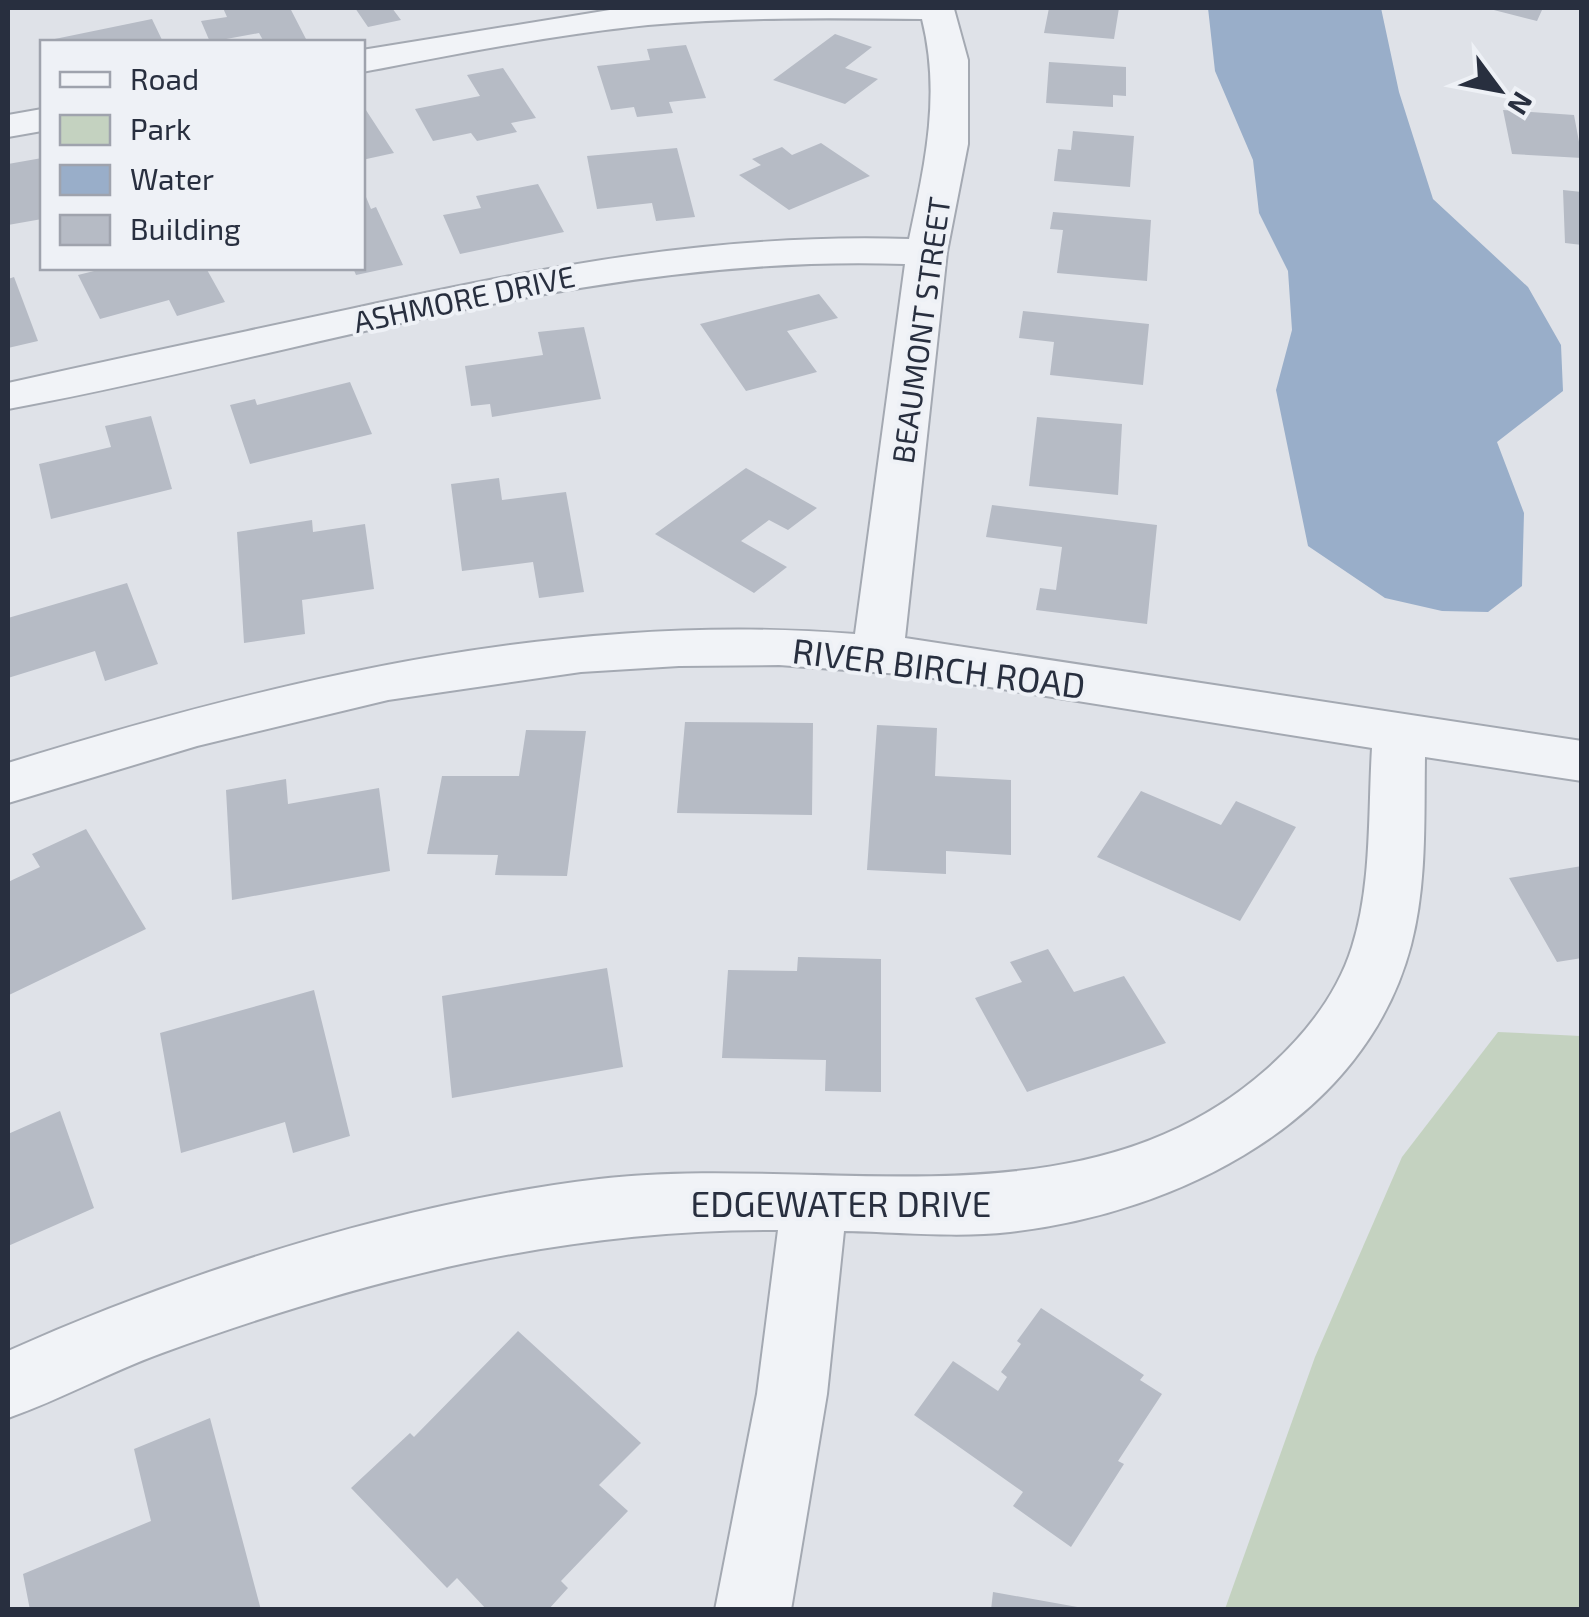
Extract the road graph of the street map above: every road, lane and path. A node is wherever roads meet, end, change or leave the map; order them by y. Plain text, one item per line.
1 (936, 8) edge
2 (365, 60) edge
3 (40, 120) edge
4 (8, 126) edge
5 (927, 252) junction
6 (8, 396) edge
7 (878, 653) junction
8 (1399, 734) junction
9 (1582, 761) edge
10 (8, 783) edge
11 (814, 1202) junction
12 (8, 1385) edge
13 (753, 1610) edge

1 - 2 street
1 - 5 street, BEAUMONT STREET
3 - 4 street
5 - 6 street, ASHMORE DRIVE
5 - 7 street, BEAUMONT STREET
7 - 8 street, RIVER BIRCH ROAD
7 - 10 street, RIVER BIRCH ROAD
8 - 9 street, RIVER BIRCH ROAD
8 - 11 street, EDGEWATER DRIVE
11 - 12 street, EDGEWATER DRIVE
11 - 13 street

